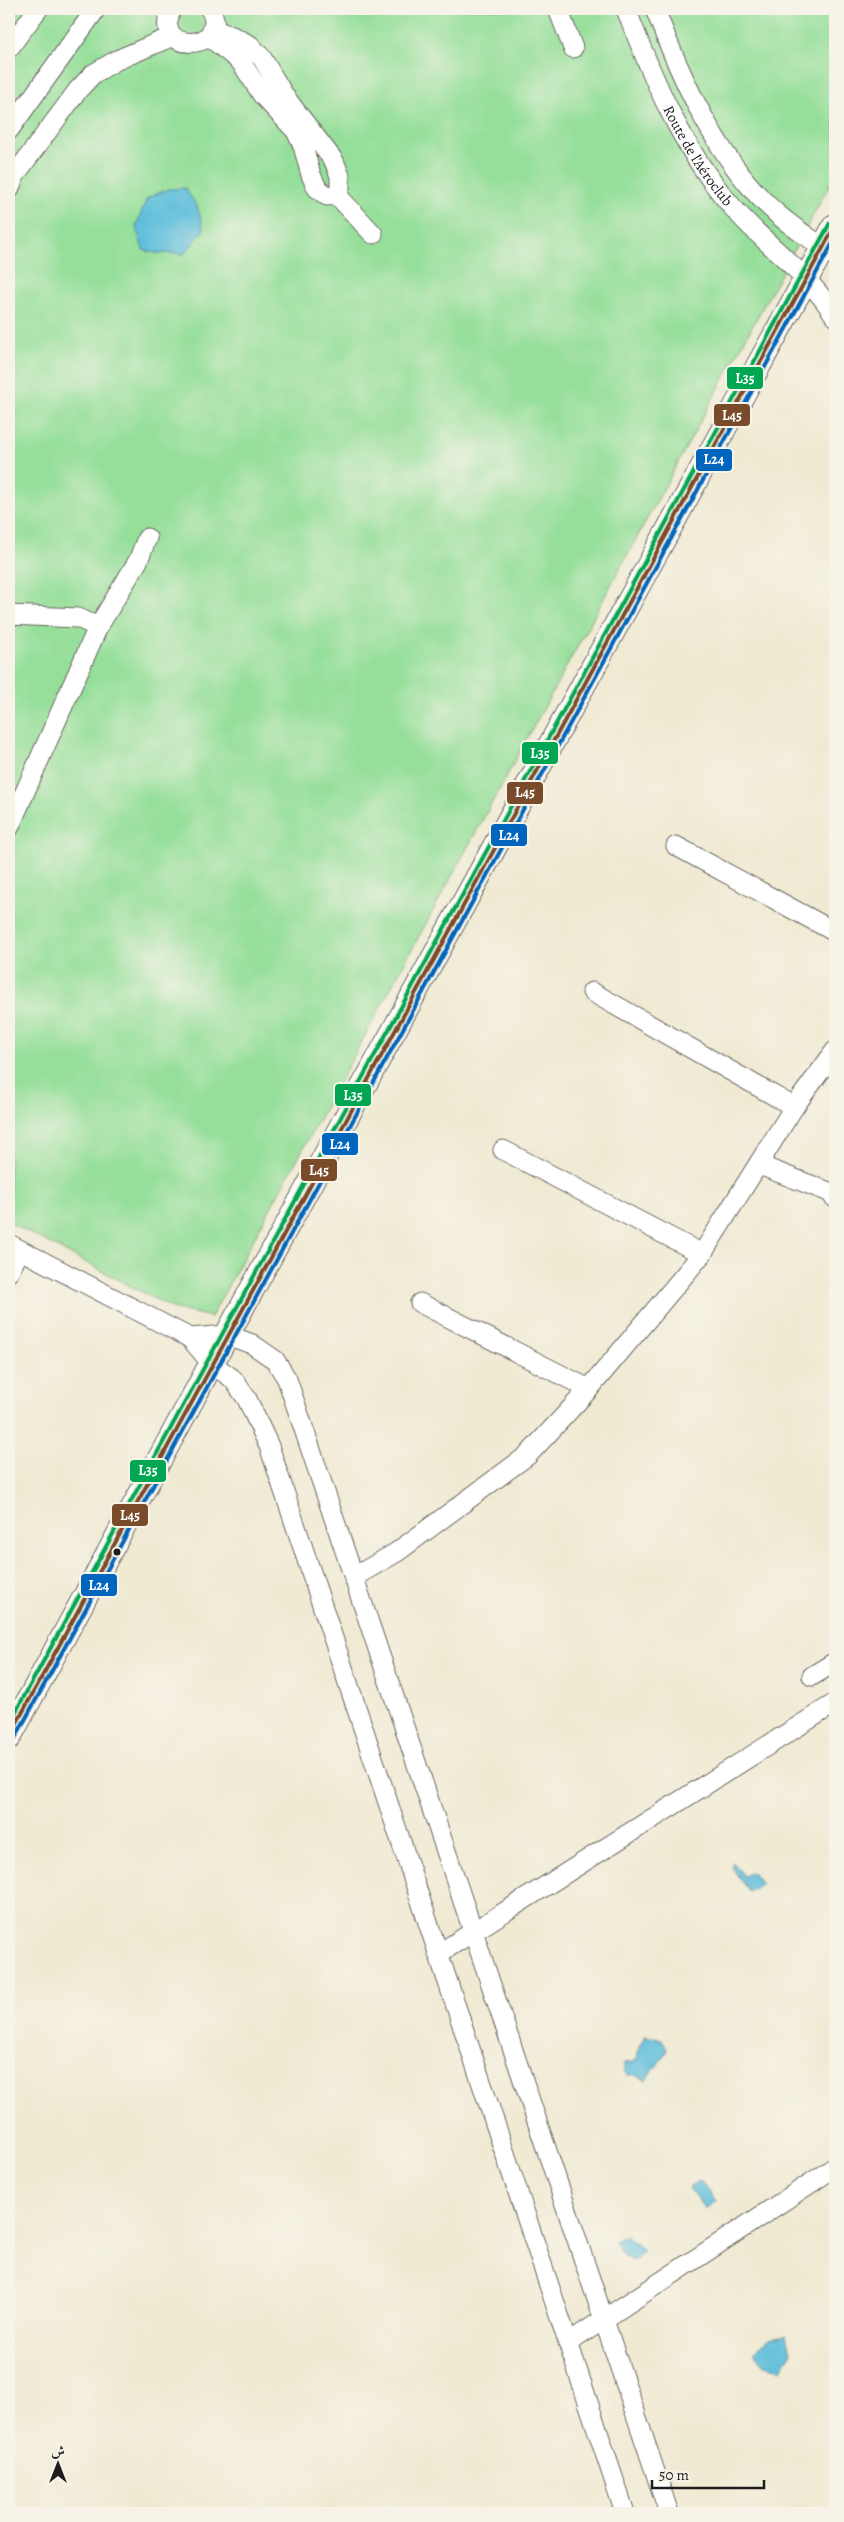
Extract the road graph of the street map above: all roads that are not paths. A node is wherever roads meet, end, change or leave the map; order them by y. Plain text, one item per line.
1 (38, 9) edge
2 (96, 9) edge
3 (210, 9) edge
4 (558, 9) edge
5 (626, 9) edge
6 (655, 9) edge
7 (169, 18) edge
8 (210, 33) junction
9 (9, 48) edge
10 (573, 48) dead end
11 (9, 130) edge
12 (9, 190) edge
13 (337, 195) junction
14 (835, 226) edge
15 (373, 234) dead end
16 (829, 252) edge
17 (807, 278) junction
18 (835, 316) edge
19 (147, 538) dead end
20 (9, 615) edge
21 (98, 627) junction
22 (13, 804) edge
23 (9, 828) edge
24 (676, 846) dead end
25 (835, 932) edge
26 (592, 992) dead end
27 (835, 1051) edge
28 (794, 1107) junction
29 (503, 1150) dead end
30 (760, 1165) junction
31 (835, 1198) edge
32 (15, 1247) edge
33 (702, 1254) junction
34 (9, 1272) edge
35 (420, 1302) dead end
36 (227, 1335) junction
37 (190, 1338) junction
38 (212, 1364) junction
39 (589, 1389) junction
40 (354, 1577) junction
41 (835, 1662) edge
42 (812, 1676) dead end
43 (835, 1703) edge
44 (18, 1706) edge
45 (9, 1737) edge
46 (474, 1933) junction
47 (438, 1954) junction
48 (835, 2166) edge
49 (603, 2318) junction
50 (568, 2343) junction
51 (625, 2513) edge
52 (669, 2513) edge

1 - 9 street
2 - 11 street
3 - 8 street
4 - 10 street
5 - 17 street, Route de l’Aéroclub
6 - 16 street, Route de l’Aéroclub
7 - 8 street
7 - 12 street
8 - 13 street
8 - 13 street
13 - 15 street
14 - 16 main road
16 - 17 main road
17 - 18 street, Route de l’Aéroclub
17 - 36 main road
19 - 21 street
20 - 21 street
21 - 22 street
22 - 23 street
24 - 25 street
26 - 28 street
27 - 28 street
28 - 30 street
29 - 33 street
30 - 31 street
30 - 33 street
32 - 34 street
32 - 37 street
33 - 39 street
35 - 39 street
36 - 37 street
36 - 38 main road
36 - 40 street
37 - 38 street
38 - 44 main road
38 - 47 street
39 - 40 street
40 - 46 street
41 - 42 street
43 - 46 street
44 - 45 main road
46 - 47 street
46 - 49 street
47 - 50 street
48 - 49 street
49 - 50 street
49 - 52 street
50 - 51 street

